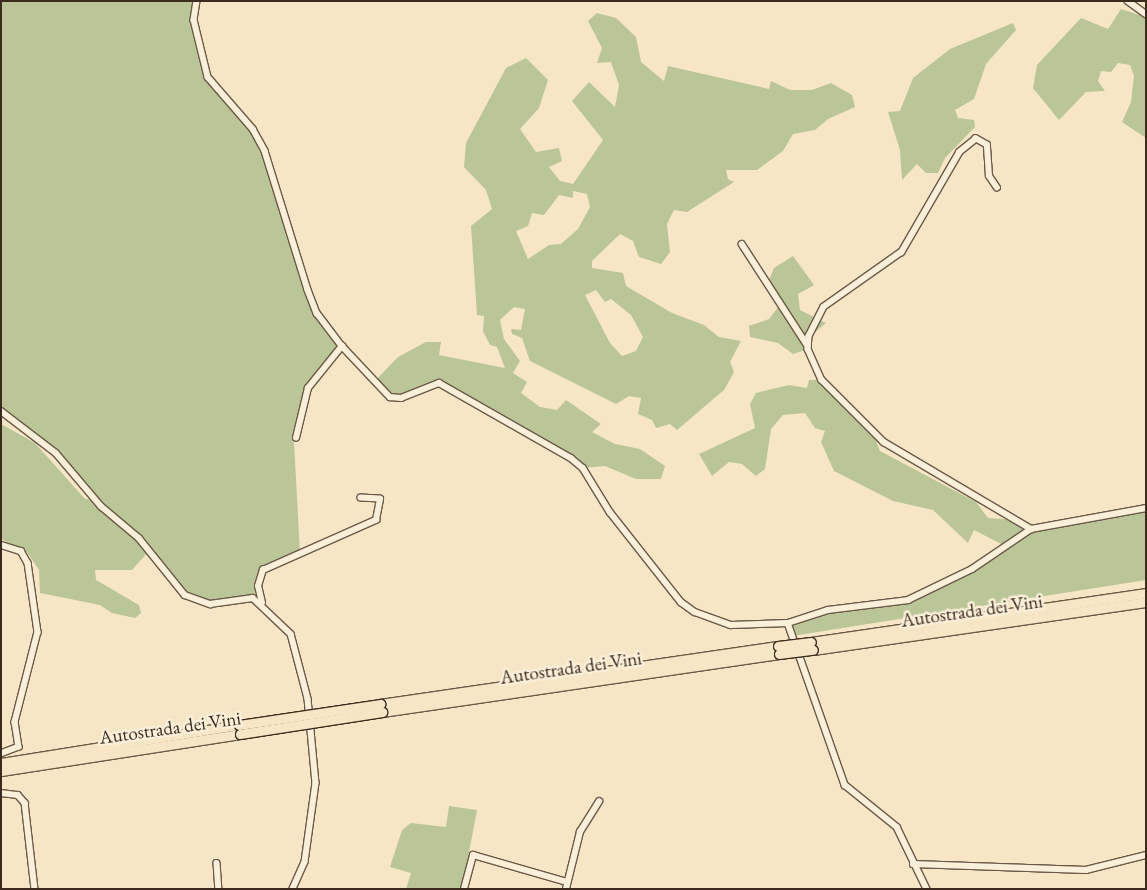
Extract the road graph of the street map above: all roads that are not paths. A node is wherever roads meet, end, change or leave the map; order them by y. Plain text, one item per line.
1 (197, 1) edge
2 (1128, 1) edge
3 (1146, 14) edge
4 (997, 188) dead end
5 (742, 244) dead end
6 (342, 346) junction
7 (808, 346) junction
8 (1, 411) edge
9 (296, 438) dead end
10 (361, 498) dead end
11 (1146, 508) edge
12 (1031, 529) junction
13 (1, 545) edge
14 (1146, 593) edge
15 (1146, 602) edge
16 (262, 603) junction
17 (788, 623) junction
18 (812, 646) junction
19 (240, 730) junction
20 (1, 754) edge
21 (1, 763) edge
22 (1, 771) edge
23 (1, 793) edge
24 (599, 802) dead end
25 (1146, 855) edge
26 (216, 863) dead end
27 (913, 864) junction
28 (567, 882) junction
29 (35, 889) edge
30 (219, 889) edge
31 (293, 889) edge
32 (464, 889) edge
33 (566, 889) edge
34 (927, 889) edge

1 - 6 street
2 - 3 street
4 - 7 street
5 - 7 street
6 - 9 street
6 - 17 street
7 - 12 street
8 - 16 street
10 - 16 street
11 - 12 street
12 - 17 street
13 - 20 street
14 - 18 highway, Autostrada dei Vini
15 - 18 highway, Autostrada dei Vini
16 - 31 street
17 - 27 street
18 - 19 highway, Autostrada dei Vini, bridge
19 - 21 highway, Autostrada dei Vini
19 - 22 highway, Autostrada dei Vini
23 - 29 street
24 - 28 street
25 - 27 street
26 - 30 street
27 - 34 street
28 - 32 street
28 - 33 street

